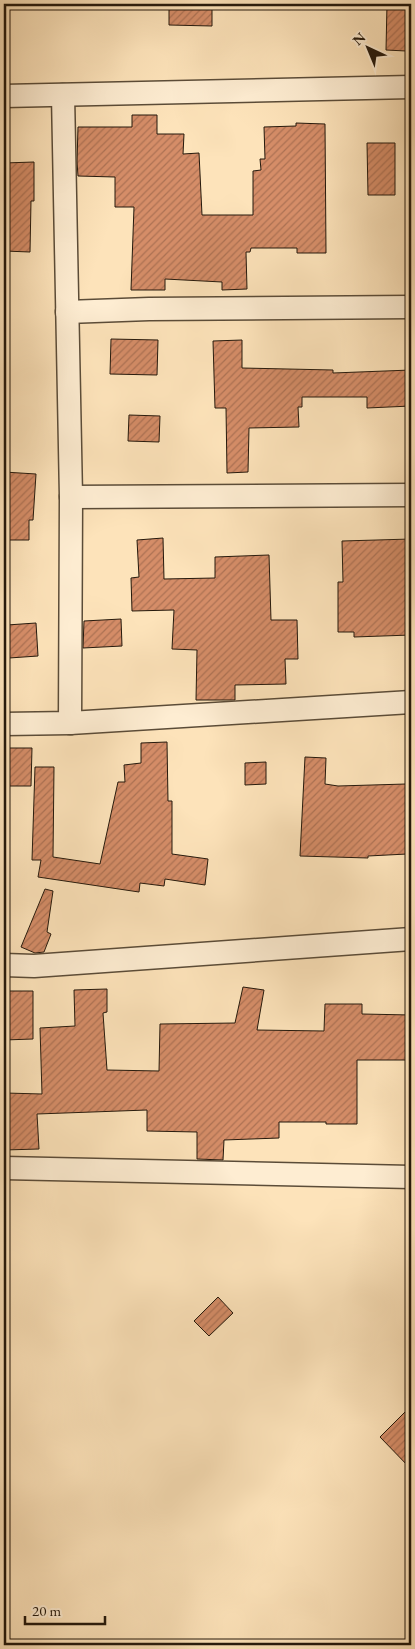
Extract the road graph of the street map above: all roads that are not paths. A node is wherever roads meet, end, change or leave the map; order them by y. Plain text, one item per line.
1 (411, 87) edge
2 (63, 95) junction
3 (4, 96) edge
4 (411, 307) edge
5 (67, 312) junction
6 (411, 495) edge
7 (71, 497) junction
8 (411, 702) edge
9 (70, 723) junction
10 (4, 724) edge
11 (411, 938) edge
12 (4, 965) edge
13 (4, 1168) edge
14 (411, 1177) edge

1 - 2 street
2 - 3 street
2 - 5 street
4 - 5 street
5 - 7 street
6 - 7 street
7 - 9 street
8 - 9 street
9 - 10 street
11 - 12 street
13 - 14 street

